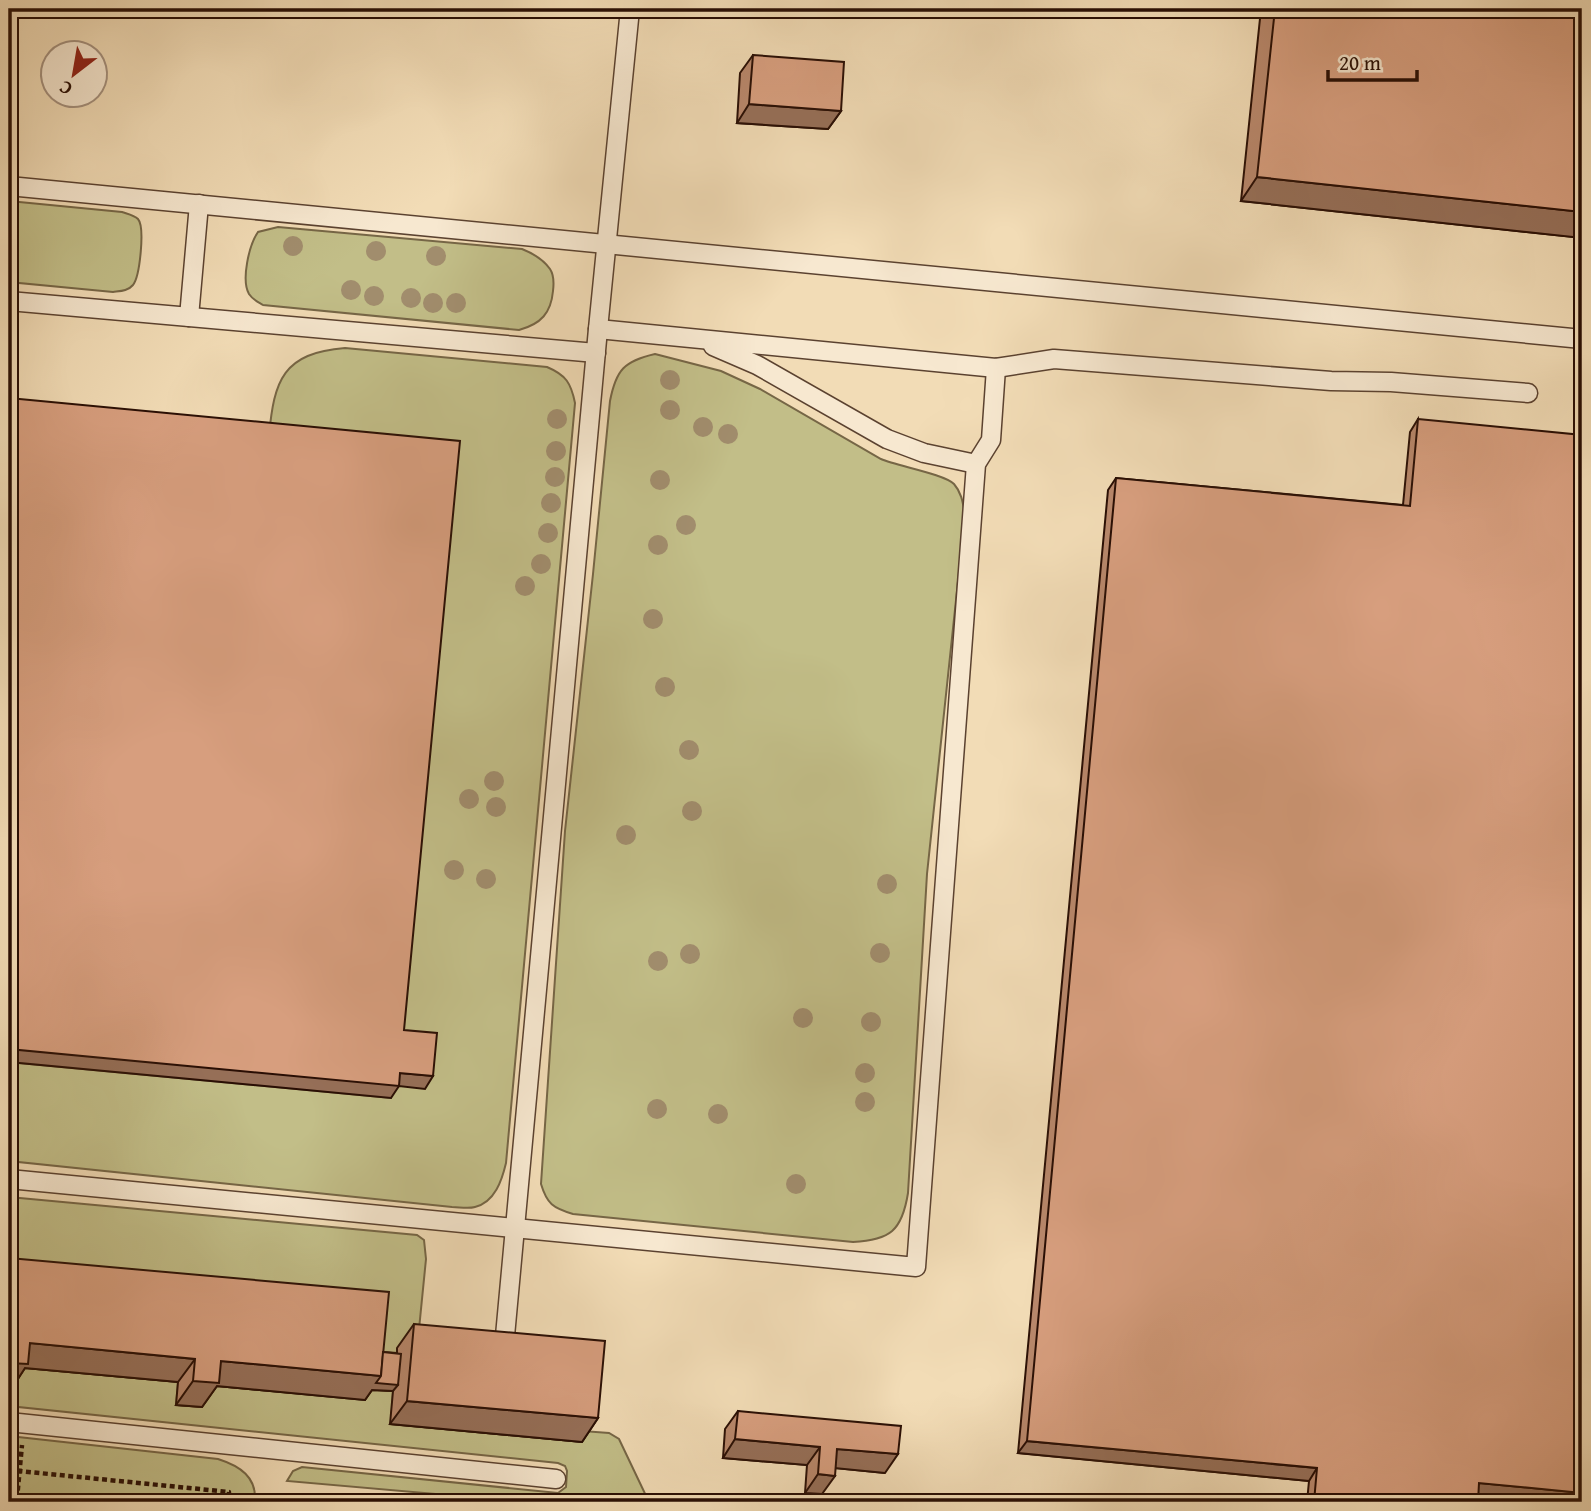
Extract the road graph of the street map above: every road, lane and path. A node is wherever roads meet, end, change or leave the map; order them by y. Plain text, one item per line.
1 (631, 9) edge
2 (9, 186) edge
3 (199, 204) junction
4 (606, 244) junction
5 (9, 302) edge
6 (189, 317) junction
7 (598, 329) junction
8 (695, 338) junction
9 (1582, 339) edge
10 (596, 353) junction
11 (996, 368) junction
12 (1528, 393) dead end
13 (976, 464) junction
14 (9, 1179) edge
15 (515, 1228) junction
16 (505, 1336) edge
17 (16, 1422) edge
18 (9, 1470) edge
19 (19, 1471) junction
20 (556, 1479) dead end
21 (9, 1498) edge
22 (17, 1499) junction
23 (51, 1502) edge
24 (228, 1502) edge

1 - 4 lane
2 - 3 lane
3 - 4 lane
3 - 6 lane
4 - 7 lane
4 - 9 lane
5 - 6 lane
6 - 10 lane
7 - 8 lane
7 - 10 lane
8 - 11 lane
8 - 13 lane
10 - 15 lane
11 - 12 lane
11 - 13 lane
13 - 15 lane
14 - 15 lane
15 - 16 lane
17 - 19 path
17 - 20 lane
18 - 19 path
19 - 22 path
19 - 24 path
21 - 22 path
22 - 23 path

